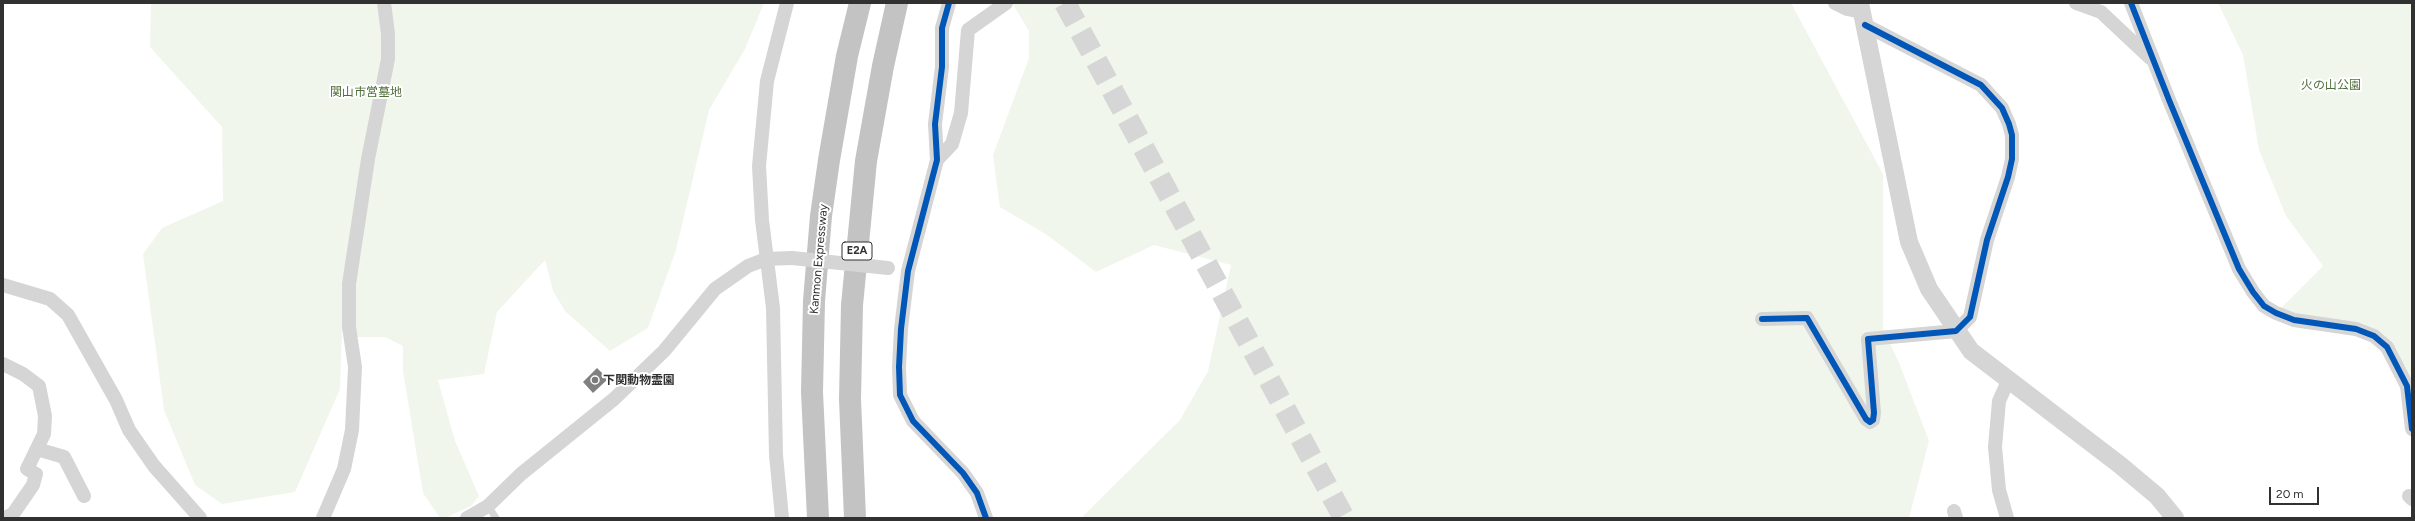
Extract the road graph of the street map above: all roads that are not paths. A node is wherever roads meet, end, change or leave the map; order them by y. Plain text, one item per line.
1 (384, 3) edge
2 (787, 3) edge
3 (860, 3) edge
4 (897, 3) edge
5 (949, 3) edge
6 (1006, 3) edge
7 (1835, 3) edge
8 (2076, 3) edge
9 (2131, 3) edge
10 (1862, 14) edge
11 (2153, 61) junction
12 (936, 160) junction
13 (766, 259) junction
14 (908, 271) junction
15 (3, 285) edge
16 (1762, 319) dead end
17 (1956, 331) junction
18 (3, 364) edge
19 (2008, 381) junction
20 (2412, 429) edge
21 (37, 449) junction
22 (84, 496) dead end
23 (488, 506) junction
24 (817, 510) edge
25 (854, 510) edge
26 (5, 518) edge
27 (200, 518) edge
28 (322, 518) edge
29 (467, 518) edge
30 (496, 518) edge
31 (782, 518) edge
32 (986, 518) edge
33 (2007, 518) edge
34 (2175, 518) edge

1 - 28 street
2 - 13 street
3 - 24 highway, Kanmon Expressway
4 - 25 highway, E2A
5 - 12 street
6 - 12 street
7 - 10 street
8 - 11 street
9 - 11 street
10 - 17 street
10 - 17 street
11 - 20 street
12 - 14 street
13 - 14 street, bridge
13 - 23 street
13 - 31 street
14 - 32 street
15 - 27 street
16 - 17 street
17 - 19 street
18 - 21 street
19 - 33 street
19 - 34 street
21 - 22 street
21 - 26 street
23 - 29 street
23 - 30 lane

